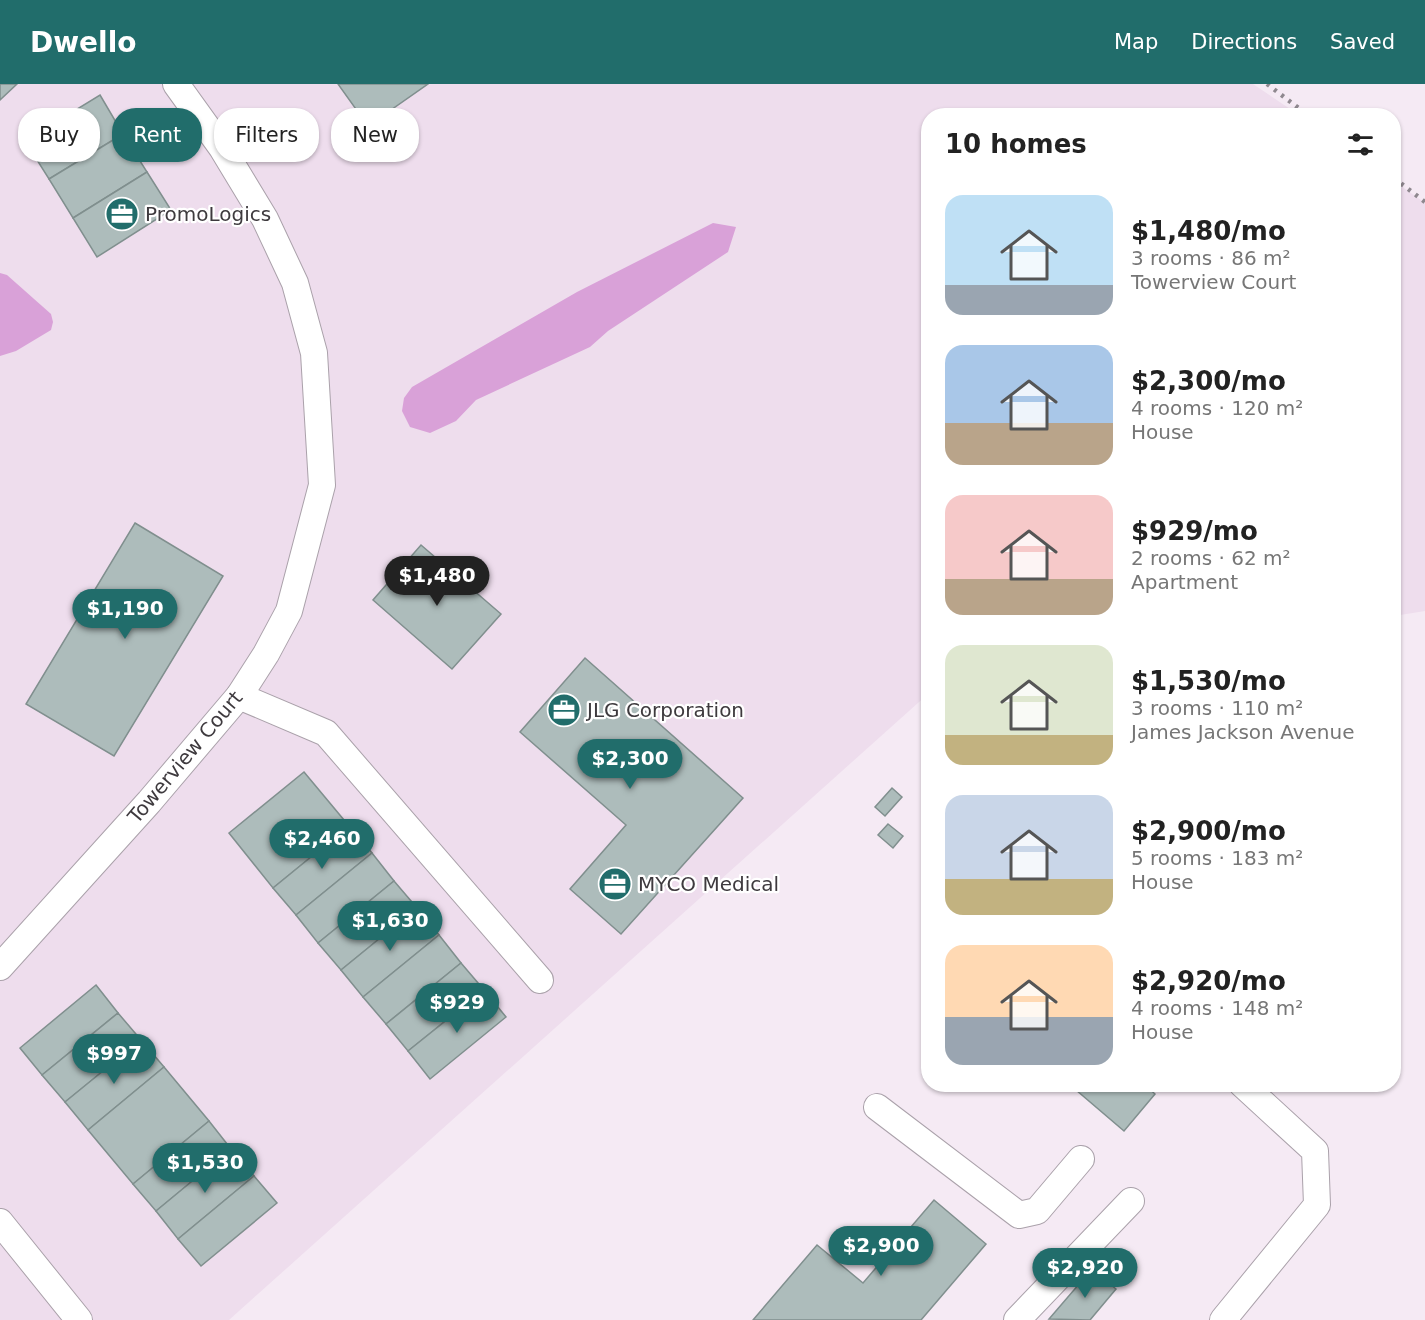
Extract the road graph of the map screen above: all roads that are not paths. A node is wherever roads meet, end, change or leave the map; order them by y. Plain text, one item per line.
1 (176, 84) edge
2 (239, 696) junction
3 (0, 967) edge
4 (540, 980) dead end
5 (1251, 1092) edge
6 (877, 1107) dead end
7 (1082, 1159) dead end
8 (1131, 1200) dead end
9 (0, 1222) edge
10 (79, 1320) edge
11 (1017, 1320) edge
12 (1222, 1320) edge

1 - 2 street, Towerview Court
2 - 3 street, Towerview Court
2 - 4 street
5 - 12 street
6 - 7 street
8 - 11 street
9 - 10 street

